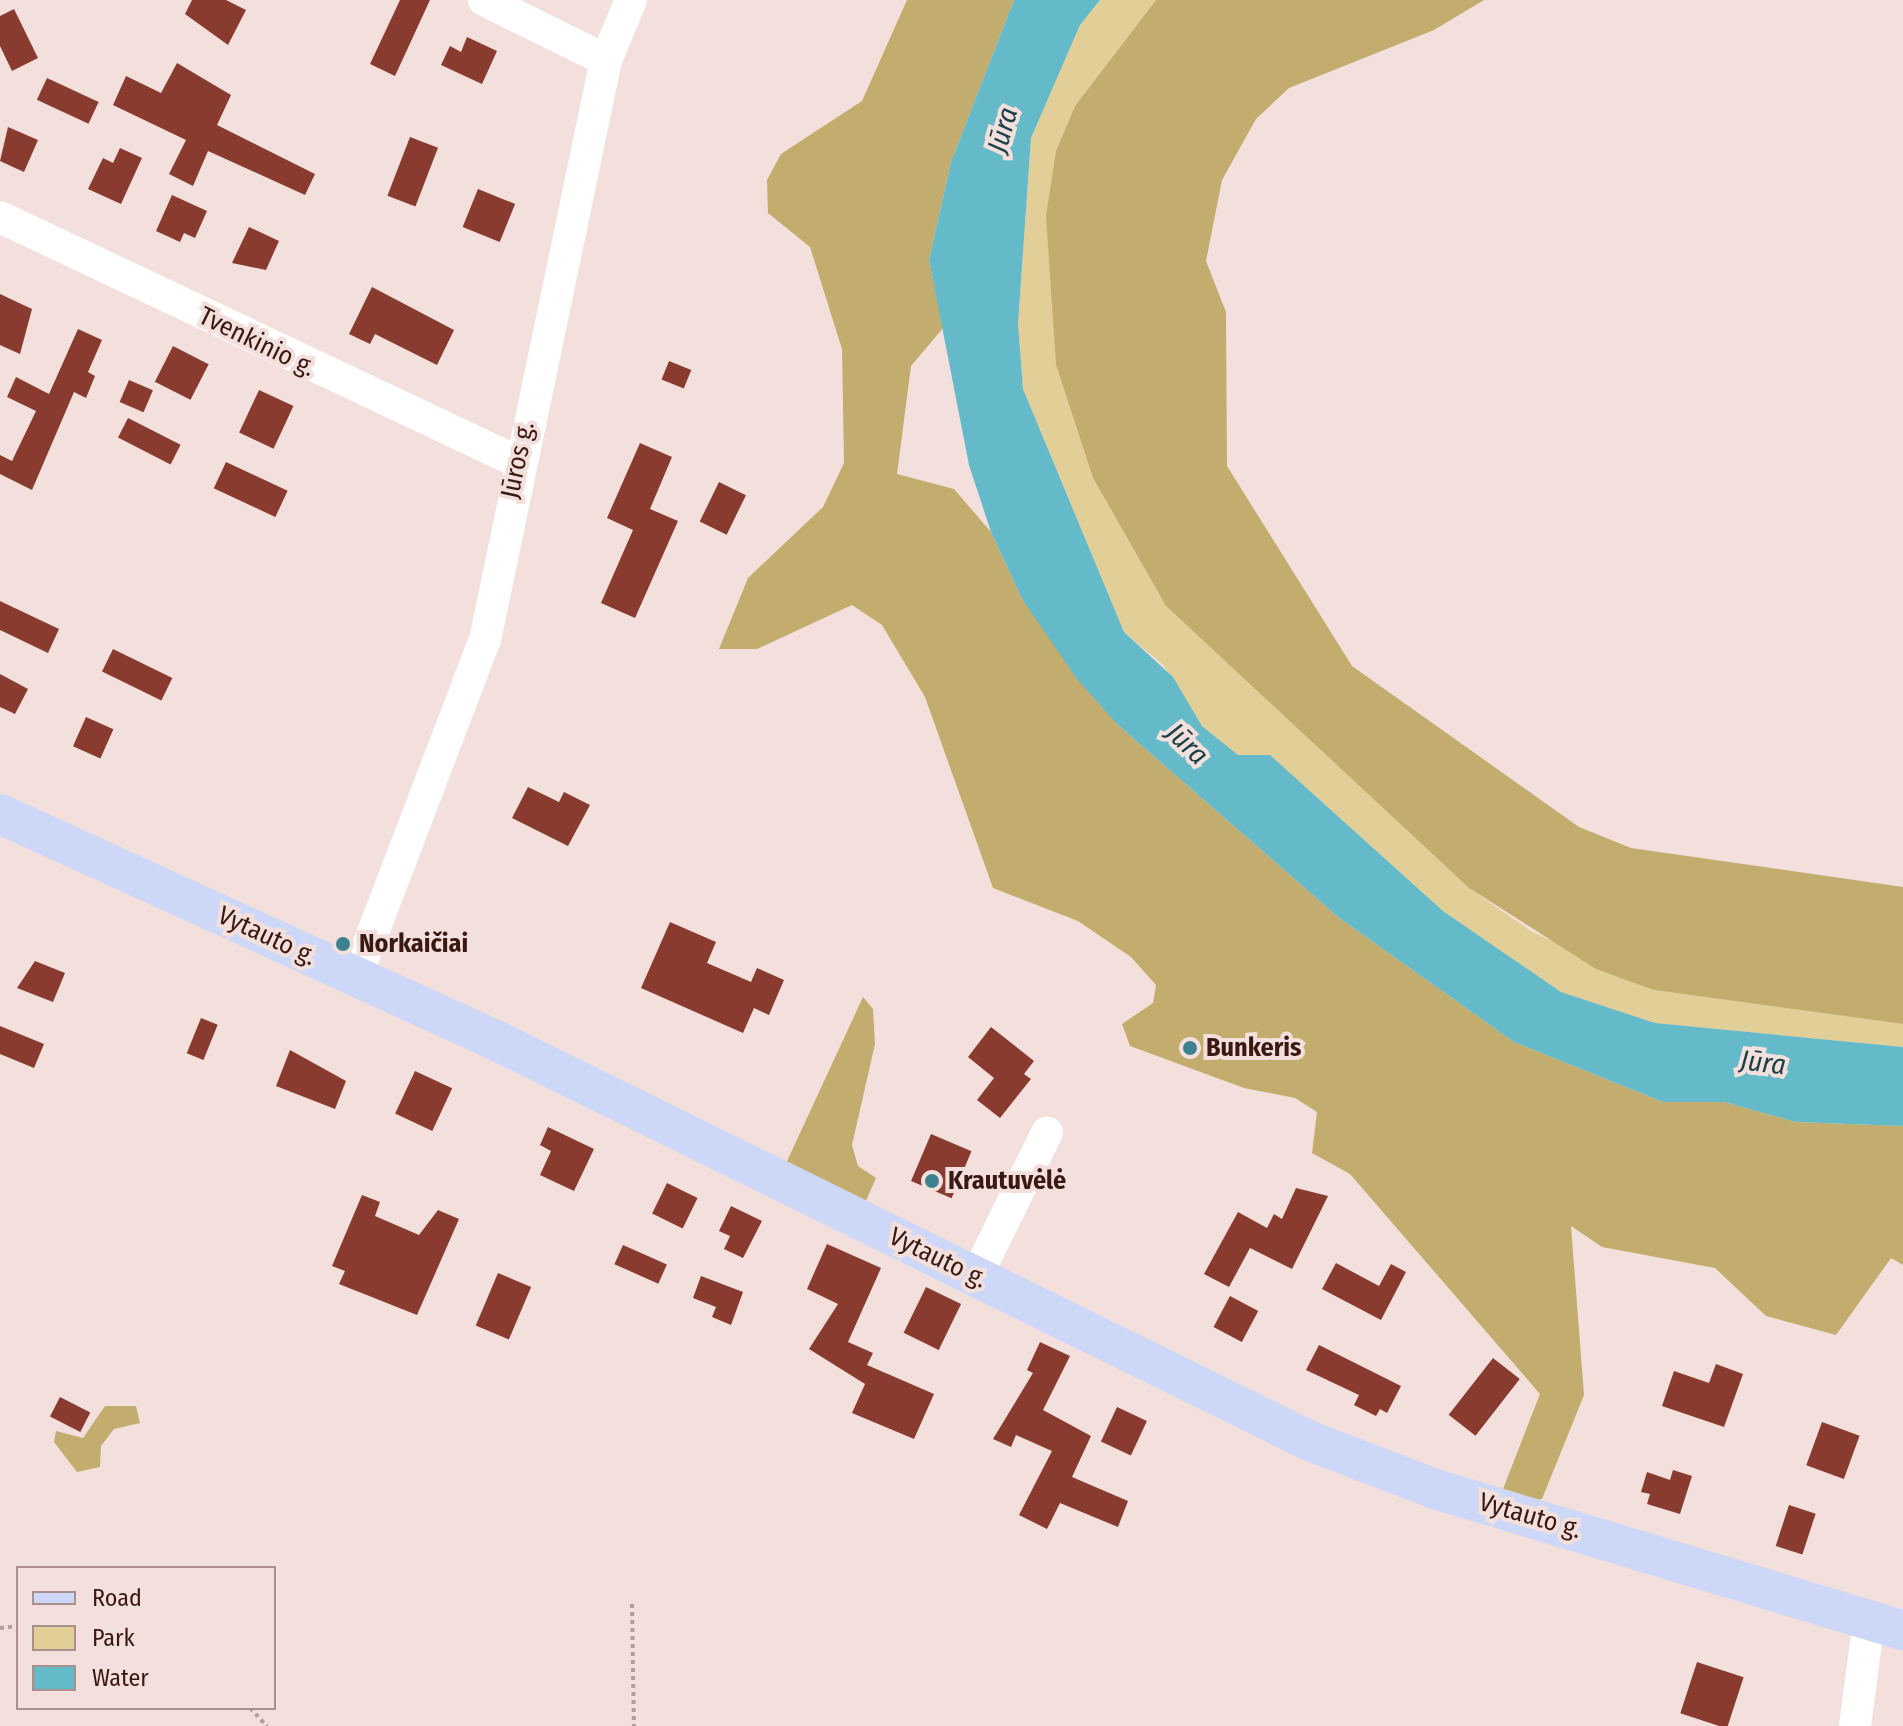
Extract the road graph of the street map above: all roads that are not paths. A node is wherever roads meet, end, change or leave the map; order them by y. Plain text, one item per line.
1 (484, 0) edge
2 (631, 0) edge
3 (606, 60) junction
4 (0, 217) edge
5 (516, 461) junction
6 (0, 814) edge
7 (356, 977) junction
8 (1047, 1133) dead end
9 (976, 1277) junction
10 (1886, 1625) edge
11 (1855, 1726) edge

1 - 3 street
2 - 3 street, Jūros g.
3 - 5 street, Jūros g.
4 - 5 street, Tvenkinio g.
5 - 7 street, Jūros g.
6 - 7 main road, Vytauto g.
7 - 9 main road, Vytauto g.
8 - 9 street
9 - 10 main road, Vytauto g.
10 - 11 street

